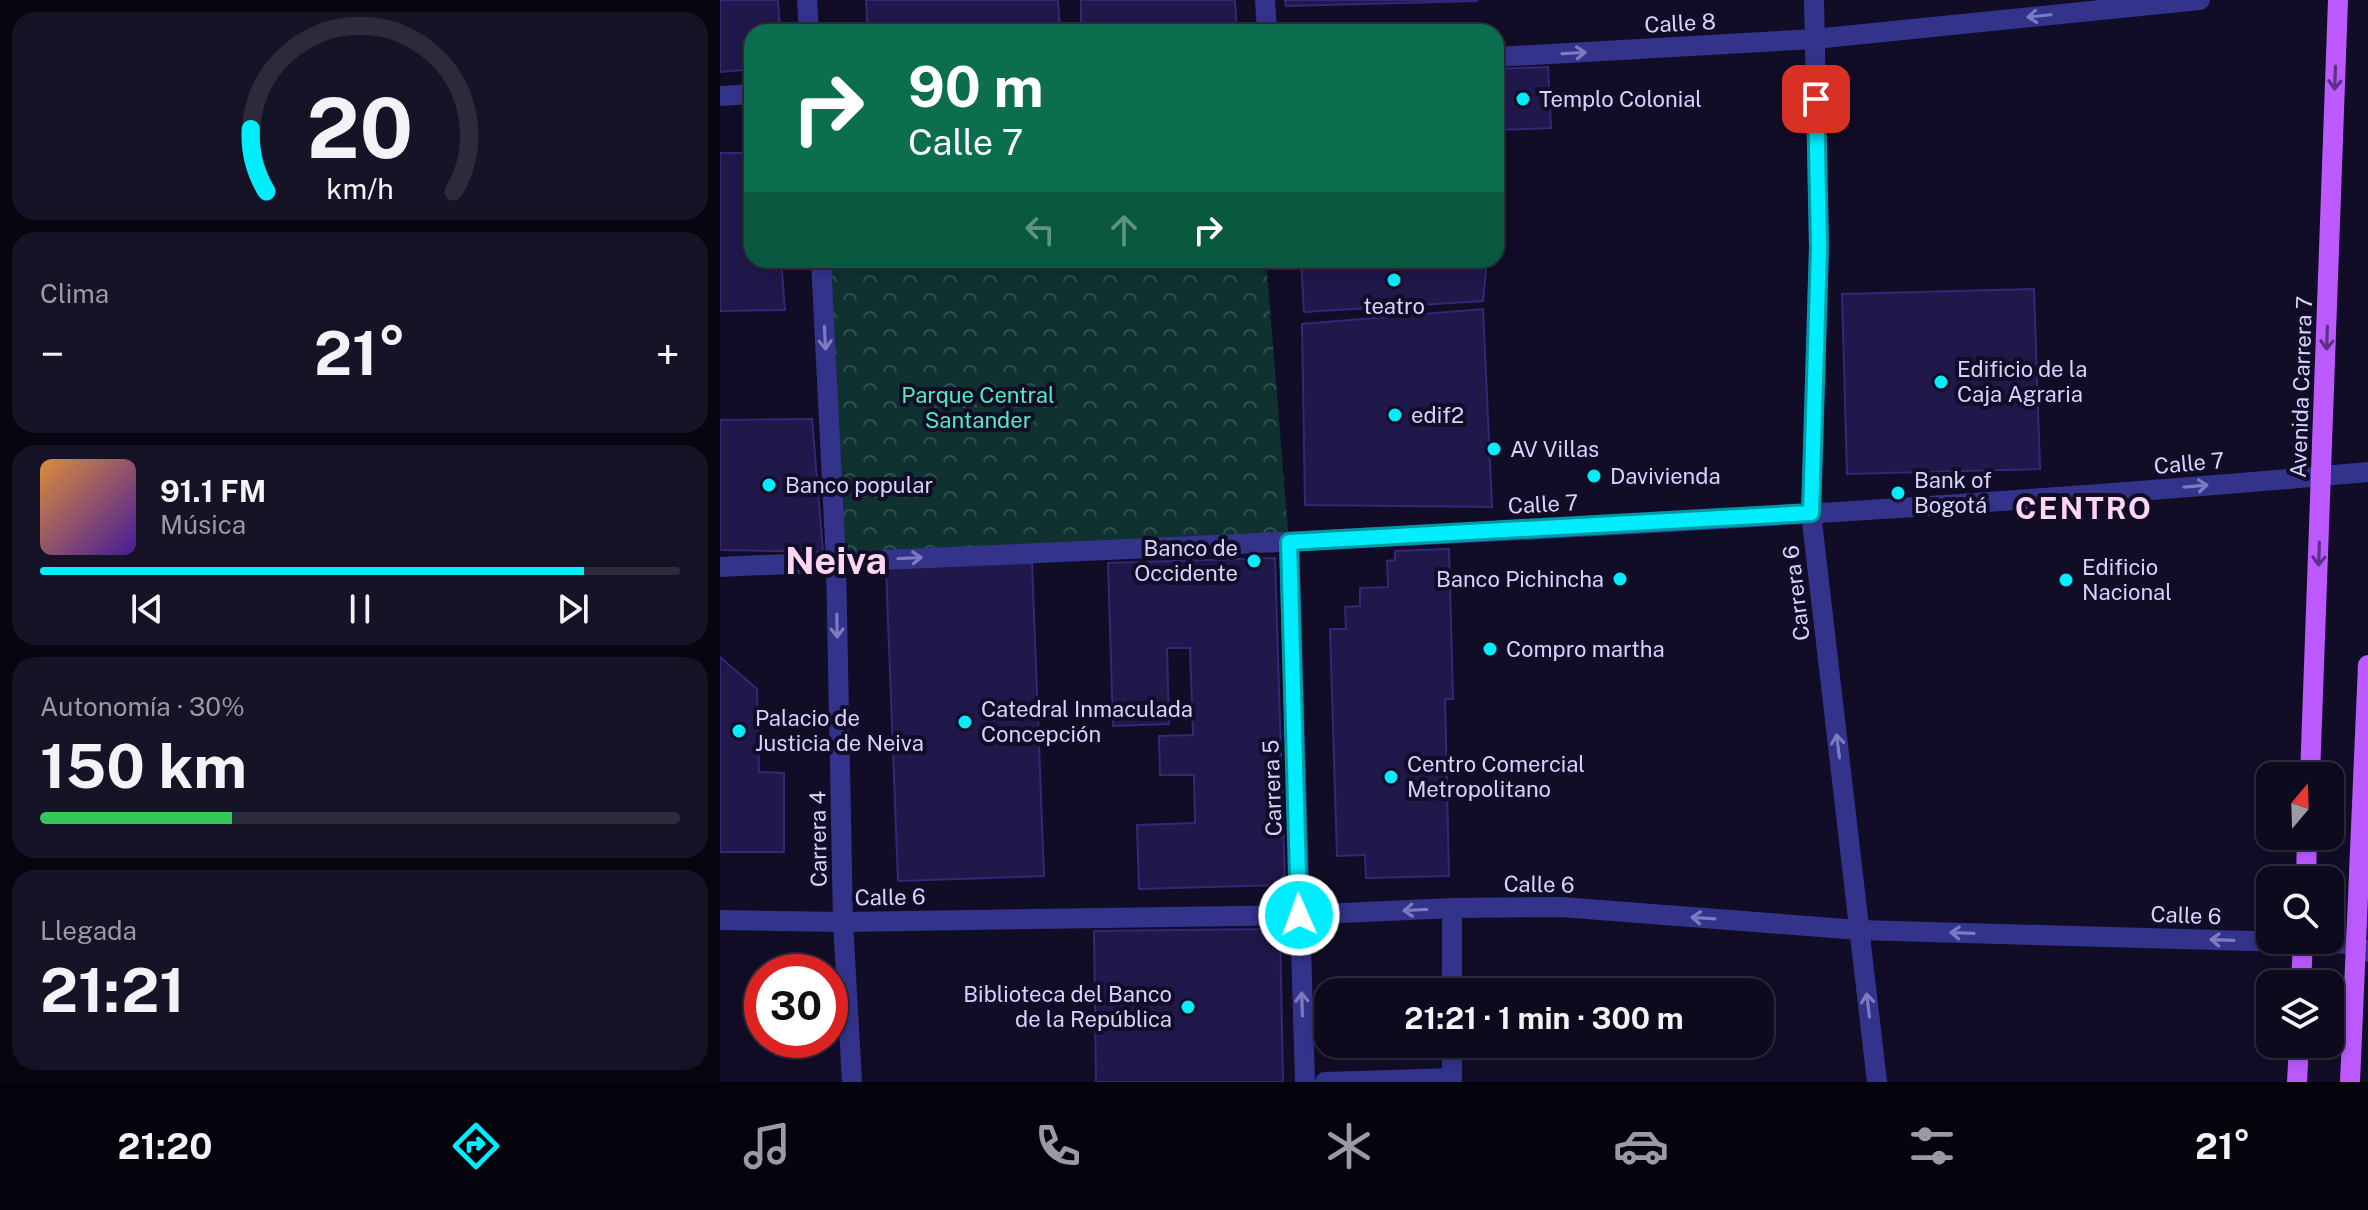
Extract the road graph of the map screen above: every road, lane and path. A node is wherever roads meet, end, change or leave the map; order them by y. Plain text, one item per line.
1 (807, 0) edge
2 (1265, 0) edge
3 (1814, 0) edge
4 (2200, 0) edge
5 (2338, 0) edge
6 (808, 24) edge
7 (1266, 24) edge
8 (1814, 39) junction
9 (1504, 57) edge
10 (744, 94) edge
11 (720, 96) edge
12 (821, 268) edge
13 (2368, 472) edge
14 (2322, 476) junction
15 (1811, 513) junction
16 (1289, 542) junction
17 (836, 562) junction
18 (720, 567) edge
19 (2368, 665) edge
20 (2311, 762) edge
21 (1452, 908) junction
22 (1299, 915) junction
23 (720, 920) edge
24 (843, 922) junction
25 (1859, 930) junction
26 (2256, 940) edge
27 (2344, 943) edge
28 (2364, 944) edge
29 (1452, 978) edge
30 (1452, 1058) edge
31 (2298, 1058) edge
32 (1452, 1080) edge
33 (852, 1082) edge
34 (1305, 1082) edge
35 (1325, 1082) edge
36 (1877, 1082) edge
37 (2297, 1082) edge
38 (2350, 1082) edge

1 - 6 street
2 - 7 street
3 - 8 street, Carrera 6
4 -> 8 street, Calle 8
5 -> 14 main road, Avenida Carrera 7
9 -> 8 street, Calle 8
8 - 15 street, Carrera 6
10 - 11 street
12 -> 17 street, Carrera 4
13 - 14 street, Calle 7
15 -> 14 street, Calle 7
14 -> 20 main road, Avenida Carrera 7
15 - 16 street, Calle 7
25 -> 15 street, Carrera 6
17 -> 16 street, Calle 7
16 - 22 street, Carrera 5
17 - 18 street, Calle 7
17 -> 24 street, Carrera 4
19 - 28 main road
21 -> 22 street, Calle 6
25 -> 21 street, Calle 6
21 - 29 street
22 - 24 street, Calle 6
34 -> 22 street, Carrera 5
23 - 24 street, Calle 6
24 - 33 street, Carrera 4
26 -> 25 street, Calle 6
36 -> 25 street, Carrera 6
27 - 28 street, Calle 6
28 - 38 main road
30 - 32 street
31 - 37 main road
32 - 35 street

